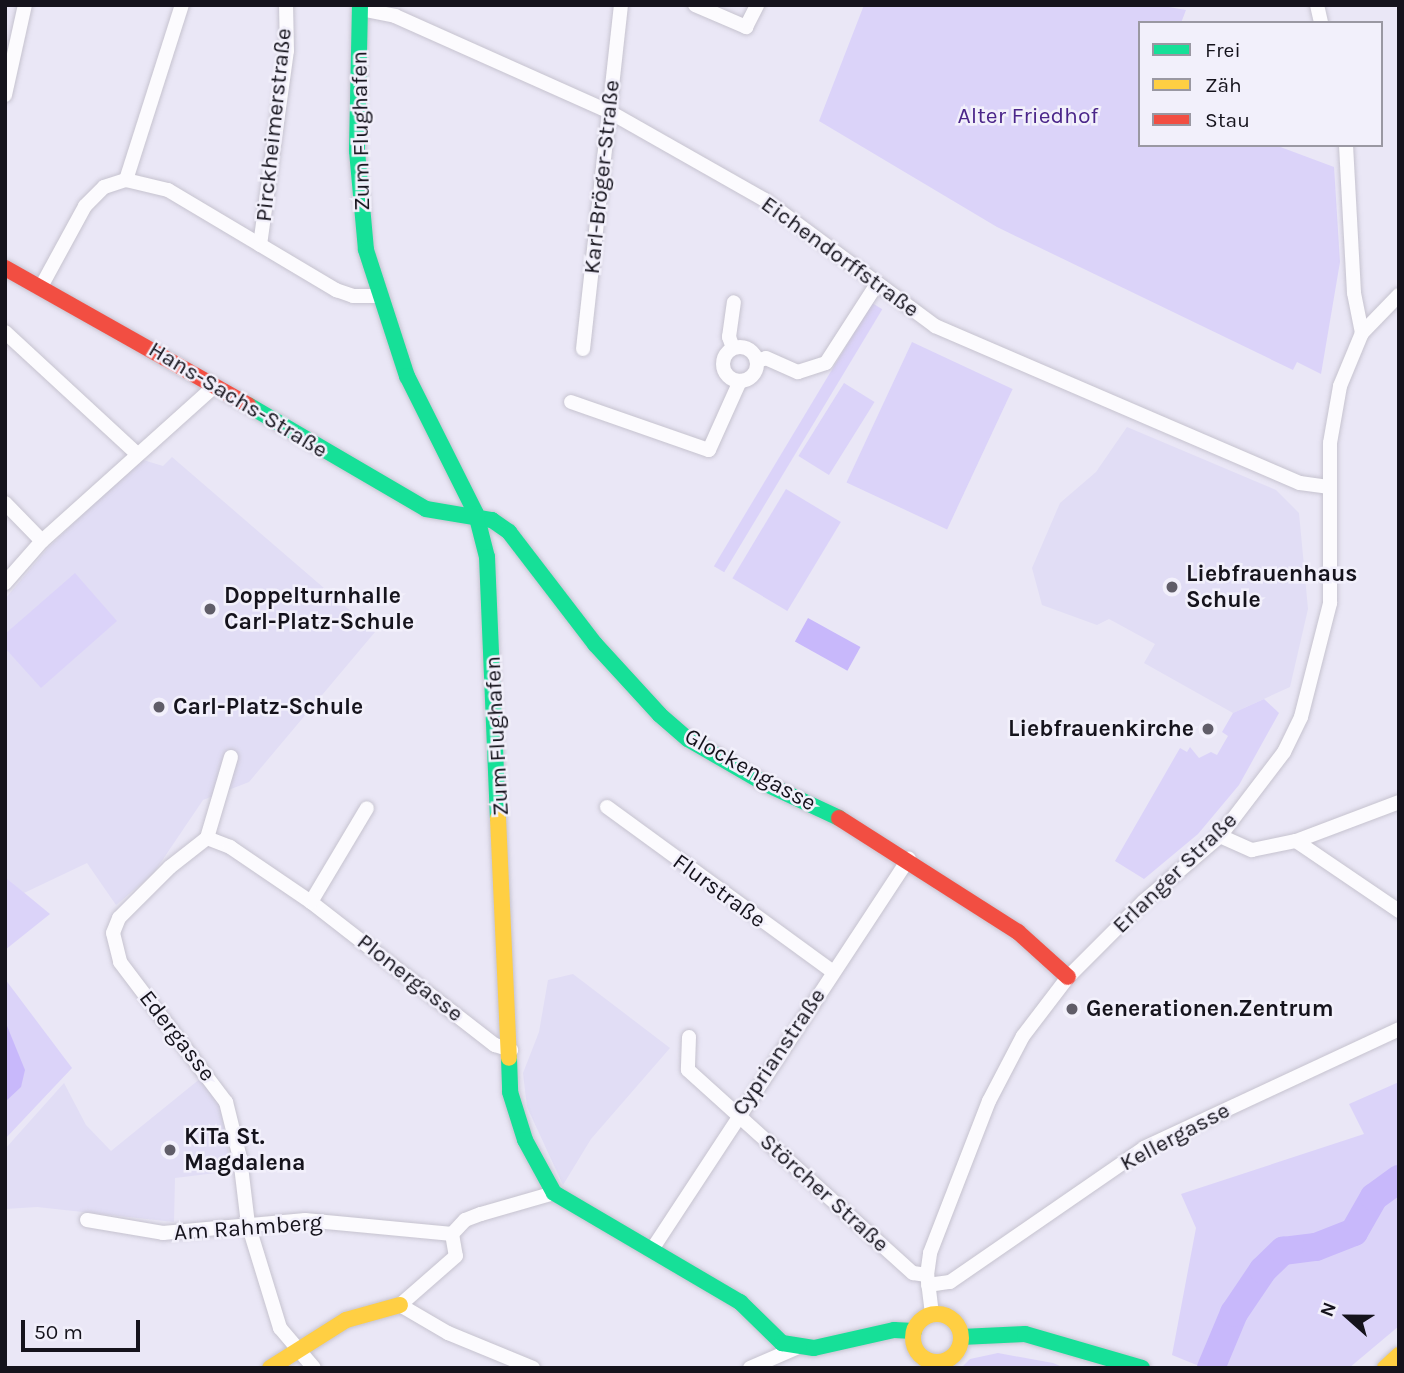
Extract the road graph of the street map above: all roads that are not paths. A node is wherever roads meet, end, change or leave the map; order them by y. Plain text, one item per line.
1 (25, 5) edge
2 (182, 5) edge
3 (286, 5) edge
4 (621, 5) edge
5 (695, 5) edge
6 (757, 5) edge
7 (360, 7) edge
8 (5, 95) edge
9 (610, 112) junction
10 (1346, 147) edge
11 (126, 180) junction
12 (260, 244) junction
13 (5, 268) edge
14 (877, 284) junction
15 (42, 285) junction
16 (1399, 295) edge
17 (378, 296) junction
18 (734, 302) dead end
19 (5, 332) edge
20 (1362, 333) junction
21 (733, 348) junction
22 (583, 349) dead end
23 (757, 361) junction
24 (740, 381) junction
25 (215, 386) junction
26 (571, 402) dead end
27 (137, 454) junction
28 (1330, 486) junction
29 (5, 503) edge
30 (476, 514) junction
31 (42, 541) junction
32 (5, 583) edge
33 (231, 757) dead end
34 (1399, 802) edge
35 (607, 807) dead end
36 (367, 808) dead end
37 (1220, 836) junction
38 (207, 838) junction
39 (1296, 841) junction
40 (909, 859) junction
41 (311, 902) junction
42 (1399, 911) edge
43 (833, 972) junction
44 (1068, 977) junction
45 (1399, 1030) edge
46 (689, 1037) dead end
47 (511, 1050) junction
48 (736, 1115) junction
49 (554, 1193) junction
50 (87, 1220) dead end
51 (248, 1224) junction
52 (452, 1234) junction
53 (653, 1248) junction
54 (928, 1280) junction
55 (400, 1305) junction
56 (932, 1314) junction
57 (914, 1331) junction
58 (961, 1337) junction
59 (796, 1348) junction
60 (295, 1351) junction
61 (1399, 1355) edge
62 (933, 1365) edge
63 (270, 1368) edge
64 (314, 1368) edge
65 (533, 1368) edge
66 (750, 1368) edge
67 (1142, 1368) edge
68 (1385, 1368) edge

1 - 8 street
2 - 11 street
3 - 12 street, Pirckheimerstraße
4 - 9 street, Karl-Bröger-Straße
5 - 6 street
7 - 9 street, Eichendorffstraße
7 - 17 street, Zum Flughafen
9 - 14 street, Eichendorffstraße
9 - 22 street, Karl-Bröger-Straße
10 - 20 street
11 - 12 street, Pirckheimerstraße
11 - 15 street
12 - 17 street, Pirckheimerstraße
13 - 15 street, Hans-Sachs-Straße
14 - 23 street
14 - 28 street, Eichendorffstraße
15 - 25 street, Hans-Sachs-Straße
16 - 20 street, Erlanger Straße
17 - 30 street, Zum Flughafen
18 - 21 street
19 - 27 street
20 - 28 street, Erlanger Straße
21 - 23 street
21 - 24 street
23 - 24 street
24 - 26 street
25 - 27 street
25 - 30 street, Hans-Sachs-Straße
27 - 31 street
28 - 37 street, Erlanger Straße
29 - 31 street
30 - 40 street, Glockengasse
30 - 47 street, Zum Flughafen
31 - 32 street
33 - 38 street
34 - 39 street
35 - 43 street, Flurstraße
36 - 41 street
37 - 39 street
37 - 44 street, Erlanger Straße
38 - 41 street, Plonergasse
38 - 51 street, Edergasse
39 - 42 street
40 - 43 street, Cyprianstraße
40 - 44 street, Glockengasse
41 - 47 street, Plonergasse
43 - 48 street, Cyprianstraße
44 - 54 street, Erlanger Straße
45 - 54 street, Kellergasse
46 - 48 street, Störcher Straße
47 - 49 street, Zum Flughafen
48 - 53 street, Cyprianstraße
48 - 54 street, Störcher Straße
49 - 52 street
49 - 53 street, Zum Flughafen
50 - 51 street, Am Rahmberg
51 - 52 street, Am Rahmberg
51 - 60 street, Edergasse
52 - 55 street
53 - 59 street, Zum Flughafen
54 - 56 street, Erlanger Straße
55 - 60 street
55 - 65 street
56 - 57 street
56 - 58 street
57 - 59 street
57 - 62 street
58 - 62 street
58 - 67 street
59 - 66 street
60 - 63 street
60 - 64 street, Edergasse
61 - 68 street

